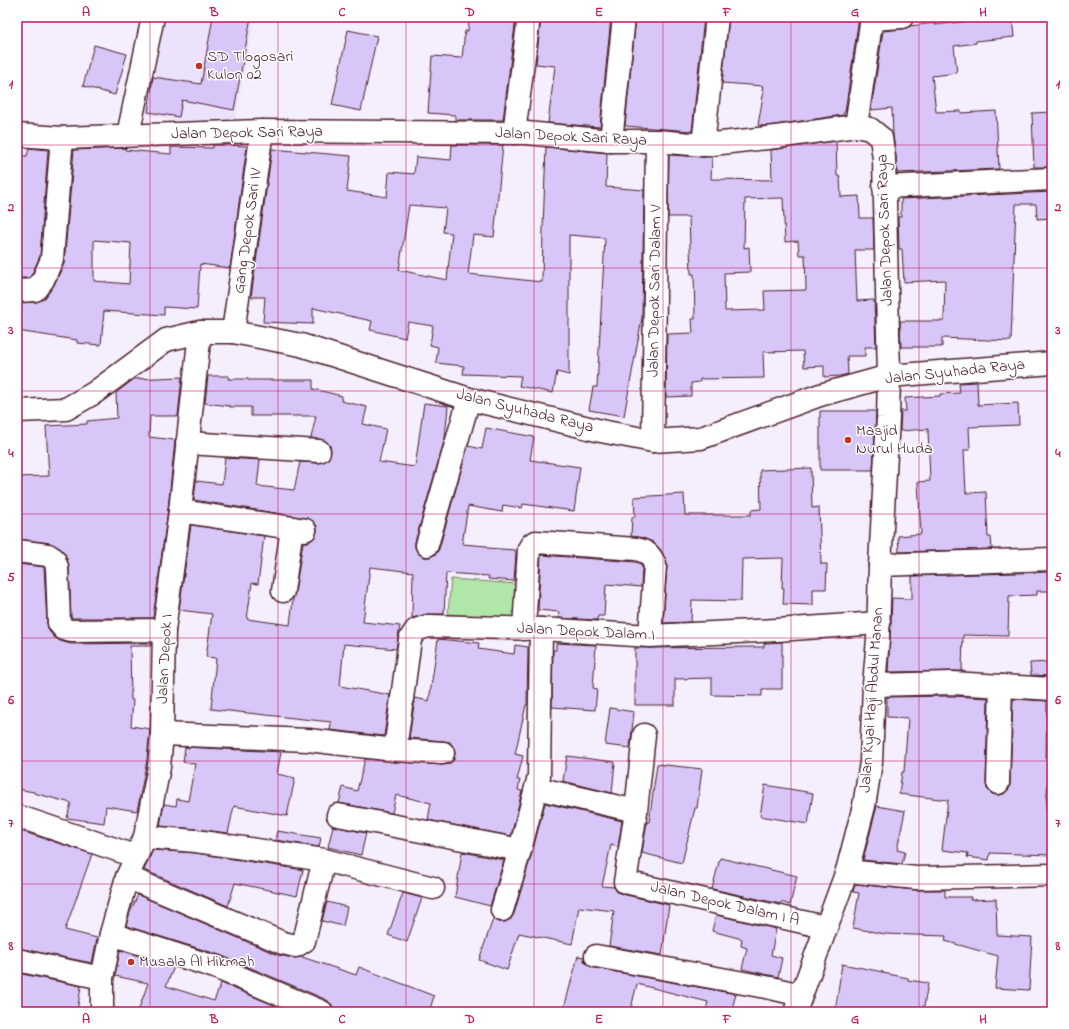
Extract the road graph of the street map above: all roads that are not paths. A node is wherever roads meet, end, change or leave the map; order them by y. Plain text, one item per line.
1 (153, 17) edge
2 (529, 17) edge
3 (624, 17) edge
4 (717, 17) edge
5 (902, 17) edge
6 (872, 18) edge
7 (856, 126) junction
8 (262, 131) junction
9 (514, 133) junction
10 (17, 135) edge
11 (128, 135) junction
12 (62, 138) junction
13 (611, 141) junction
14 (657, 141) junction
15 (703, 145) junction
16 (1052, 179) edge
17 (884, 187) junction
18 (17, 291) edge
19 (200, 332) junction
20 (233, 332) junction
21 (1052, 363) edge
22 (889, 376) junction
23 (469, 399) junction
24 (17, 411) edge
25 (653, 441) junction
26 (187, 442) junction
27 (319, 451) dead end
28 (180, 511) junction
29 (428, 544) dead end
30 (17, 551) edge
31 (1052, 559) edge
32 (880, 565) junction
33 (283, 591) dead end
34 (879, 623) junction
35 (532, 629) junction
36 (164, 630) junction
37 (650, 636) junction
38 (874, 685) junction
39 (1001, 686) junction
40 (1052, 689) edge
41 (162, 734) junction
42 (644, 735) dead end
43 (395, 750) junction
44 (443, 753) dead end
45 (998, 783) dead end
46 (536, 788) junction
47 (636, 811) junction
48 (338, 815) dead end
49 (17, 816) edge
50 (140, 847) junction
51 (520, 850) junction
52 (324, 860) junction
53 (847, 871) junction
54 (1052, 875) edge
55 (127, 877) junction
56 (433, 888) dead end
57 (502, 910) dead end
58 (825, 927) junction
59 (111, 934) junction
60 (596, 956) dead end
61 (17, 960) edge
62 (102, 978) junction
63 (798, 1003) edge
64 (102, 1012) edge
65 (322, 1012) edge

1 - 11 street
2 - 9 street
3 - 13 street
4 - 15 street
5 - 6 street
6 - 7 street
7 - 15 street, Jalan Depok Sari Raya
7 - 17 street, Jalan Depok Sari Raya
8 - 9 street, Jalan Depok Sari Raya
8 - 11 street, Jalan Depok Sari Raya
8 - 20 street, Gang Depok Sari IV
9 - 13 street, Jalan Depok Sari Raya
10 - 12 street, Jalan Depok Sari Raya
11 - 12 street, Jalan Depok Sari Raya
12 - 18 street
13 - 14 street, Jalan Depok Sari Raya
14 - 15 street, Jalan Depok Sari Raya
14 - 25 street, Jalan Depok Sari Dalam V
16 - 17 street
17 - 22 street, Jalan Depok Sari Raya
19 - 20 street, Jalan Syuhada Raya
19 - 24 street, Jalan Syuhada Raya
19 - 26 street, Jalan Depok I
20 - 23 street, Jalan Syuhada Raya
21 - 22 street, Jalan Syuhada Raya
22 - 25 street, Jalan Syuhada Raya
22 - 32 street, Jalan Kyai Haji Abdul Manan
23 - 25 street, Jalan Syuhada Raya
23 - 29 street
26 - 27 street
26 - 28 street, Jalan Depok I
28 - 33 street
28 - 36 street, Jalan Depok I
30 - 36 street
31 - 32 street
32 - 34 street, Jalan Kyai Haji Abdul Manan
34 - 37 street, Jalan Depok Dalam I
34 - 38 street, Jalan Kyai Haji Abdul Manan
35 - 37 street, Jalan Depok Dalam I
35 - 37 street
35 - 43 street, Jalan Depok Dalam I
35 - 46 street
36 - 41 street, Jalan Depok I
38 - 39 street
38 - 53 street, Jalan Kyai Haji Abdul Manan
39 - 40 street
39 - 45 street
41 - 43 street
41 - 50 street, Jalan Depok I
42 - 47 street
43 - 44 street
46 - 47 street
46 - 51 street
47 - 58 street, Jalan Depok Dalam I A
48 - 51 street
49 - 50 street
50 - 52 street
50 - 55 street, Jalan Depok I
51 - 57 street
52 - 55 street
52 - 56 street
53 - 54 street
53 - 58 street, Jalan Kyai Haji Abdul Manan
55 - 59 street, Jalan Depok I
58 - 63 street, Jalan Kyai Haji Abdul Manan
59 - 62 street, Jalan Depok I
59 - 65 street
60 - 63 street
61 - 62 street
62 - 64 street, Jalan Depok I

